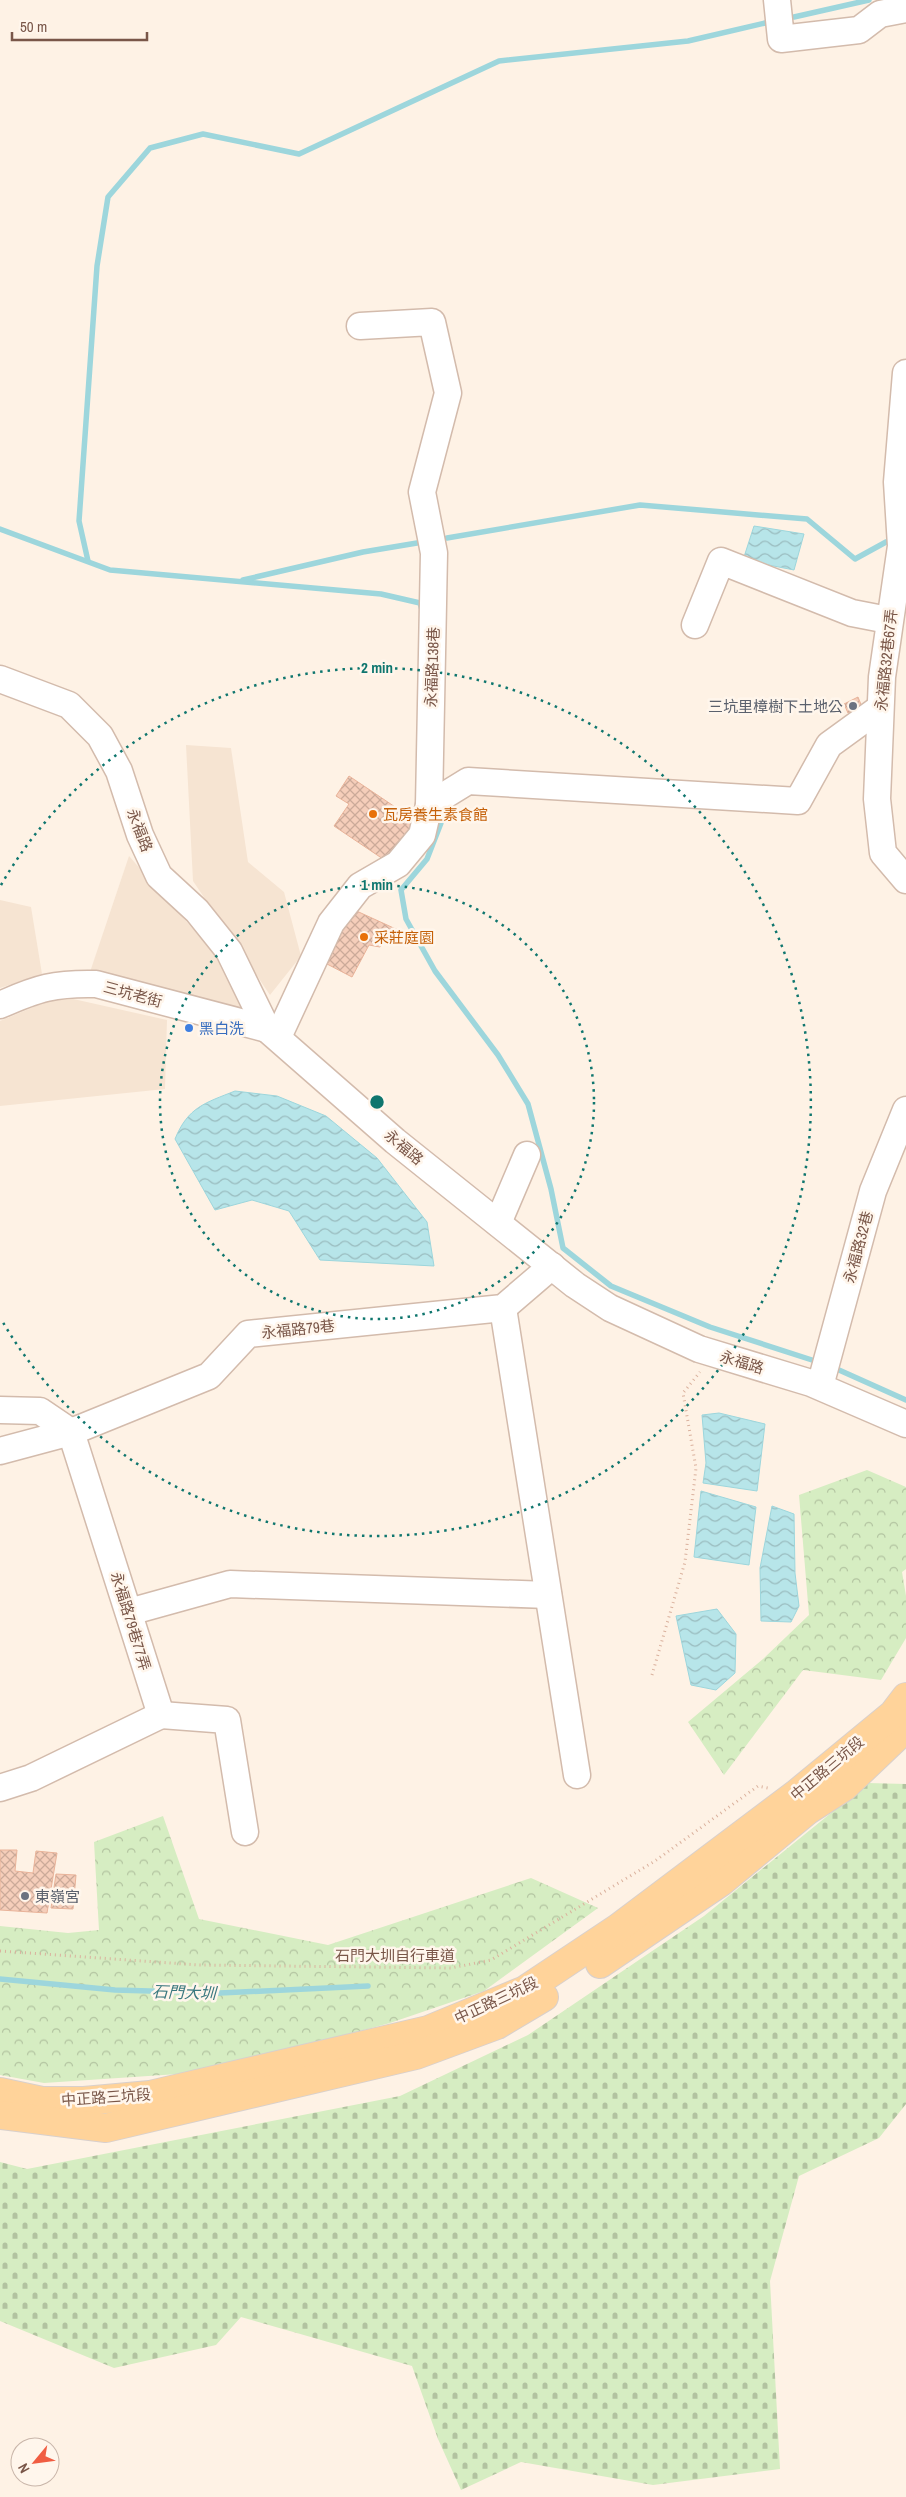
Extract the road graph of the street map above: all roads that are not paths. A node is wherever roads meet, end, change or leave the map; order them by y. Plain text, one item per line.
1 (778, 0) edge
2 (906, 9) edge
3 (360, 326) dead end
4 (906, 373) edge
5 (888, 620) junction
6 (695, 625) dead end
7 (0, 679) edge
8 (880, 708) junction
9 (429, 805) junction
10 (906, 880) edge
11 (0, 1005) edge
12 (272, 1033) junction
13 (906, 1110) edge
14 (527, 1155) dead end
15 (498, 1223) junction
16 (552, 1266) junction
17 (503, 1308) junction
18 (820, 1386) junction
19 (0, 1410) edge
20 (906, 1424) edge
21 (71, 1432) junction
22 (0, 1451) edge
23 (548, 1595) junction
24 (128, 1612) junction
25 (906, 1697) edge
26 (161, 1715) junction
27 (906, 1728) edge
28 (577, 1775) dead end
29 (0, 1788) edge
30 (244, 1832) dead end
31 (0, 2092) edge
32 (0, 2115) edge

1 - 2 street
3 - 9 street, 永福路138巷
4 - 5 street, 永福路32巷67弄
5 - 6 street
5 - 8 street, 永福路32巷67弄
7 - 12 street, 永福路
8 - 9 street
8 - 10 street, 永福路32巷67弄
9 - 12 street, 永福路138巷
11 - 12 street, 三坑老街
12 - 15 street, 永福路
13 - 18 street, 永福路32巷
14 - 15 street
15 - 16 street, 永福路
16 - 17 street
16 - 18 street, 永福路
17 - 21 street, 永福路79巷
17 - 23 street
18 - 20 street, 永福路
19 - 21 street
21 - 22 street, 永福路79巷
21 - 24 street, 永福路79巷77弄
23 - 24 street
23 - 28 street
24 - 26 street, 永福路79巷77弄
25 - 31 main road, 中正路三坑段
26 - 29 street
26 - 30 street
27 - 32 main road, 中正路三坑段

